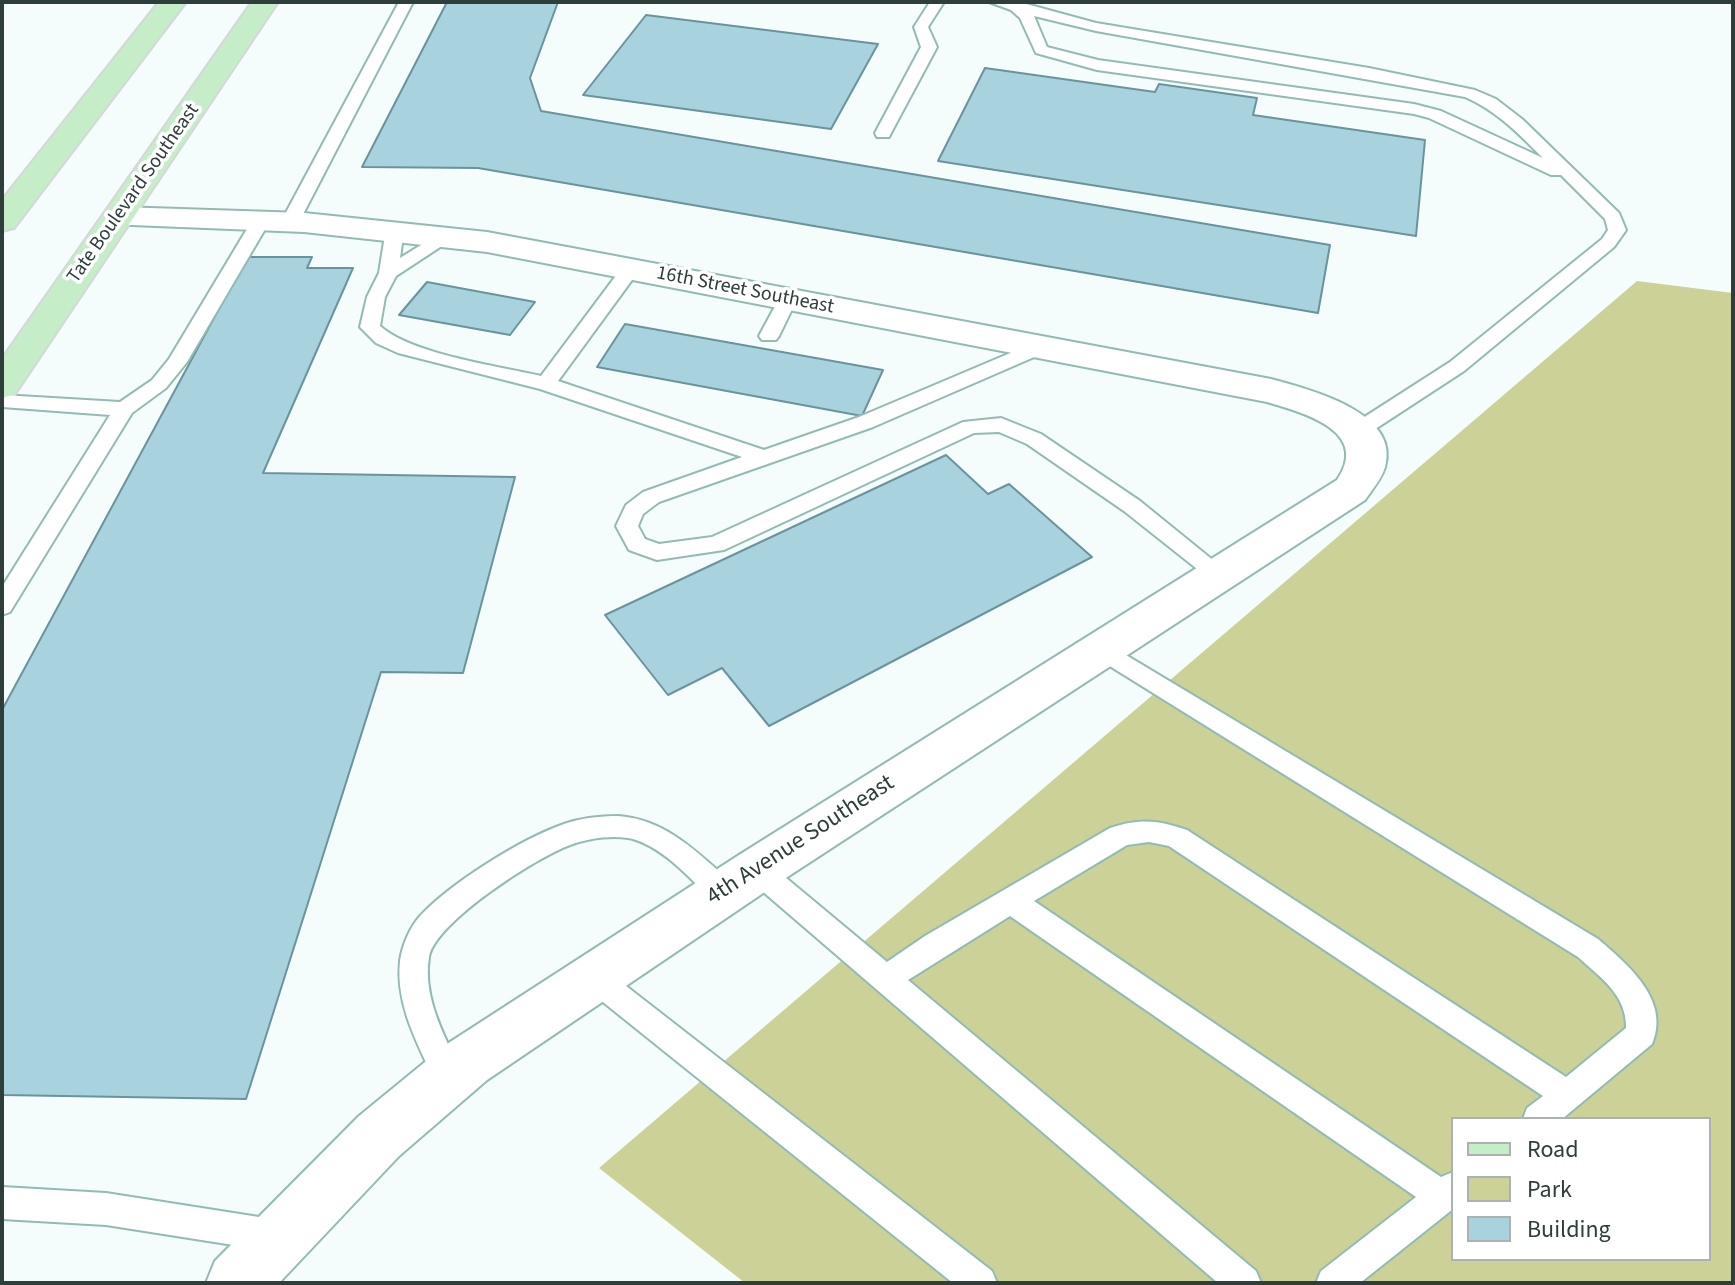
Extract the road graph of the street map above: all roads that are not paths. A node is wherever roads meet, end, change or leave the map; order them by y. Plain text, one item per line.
1 (173, 2) edge
2 (265, 2) edge
3 (406, 2) edge
4 (937, 2) edge
5 (996, 2) edge
6 (1014, 5) junction
7 (883, 133) dead end
8 (1574, 179) junction
9 (119, 217) junction
10 (276, 220) junction
11 (2, 221) edge
12 (395, 229) junction
13 (448, 236) junction
14 (631, 269) junction
15 (388, 273) junction
16 (788, 299) junction
17 (769, 336) dead end
18 (1041, 347) junction
19 (546, 384) junction
20 (2, 386) edge
21 (2, 401) edge
22 (124, 409) junction
23 (1359, 430) junction
24 (766, 458) junction
25 (1219, 574) junction
26 (2, 606) edge
27 (1101, 649) junction
28 (740, 881) junction
29 (1011, 901) junction
30 (593, 977) junction
31 (886, 979) junction
32 (449, 1078) junction
33 (1568, 1095) junction
34 (1540, 1117) edge
35 (1448, 1192) edge
36 (2, 1203) edge
37 (281, 1236) junction
38 (237, 1283) edge
39 (980, 1283) edge
40 (1244, 1283) edge
41 (1333, 1283) edge

1 - 11 main road
2 - 9 main road, Tate Boulevard Southeast
3 - 10 lane
4 - 7 lane
5 - 6 lane
6 - 8 lane
6 - 8 lane
8 - 23 lane
9 - 10 street, 16th Street Southeast
9 - 20 main road, Tate Boulevard Southeast
10 - 12 street, 16th Street Southeast
10 - 22 lane
12 - 13 street, 16th Street Southeast
12 - 15 lane
13 - 14 street, 16th Street Southeast
13 - 15 lane
14 - 16 street, 16th Street Southeast
14 - 19 lane
15 - 19 lane
16 - 17 lane
16 - 18 street, 16th Street Southeast
18 - 23 street, 16th Street Southeast
18 - 24 lane
19 - 24 lane
21 - 22 lane
22 - 26 lane
23 - 25 street, 4th Avenue Southeast
24 - 25 lane
25 - 27 street, 4th Avenue Southeast
27 - 28 street, 4th Avenue Southeast
27 - 33 lane
28 - 30 street, 4th Avenue Southeast
28 - 31 lane
28 - 32 lane
29 - 31 lane
29 - 33 lane
29 - 35 lane
30 - 32 street, 4th Avenue Southeast
30 - 39 lane
31 - 40 lane
32 - 37 street, 4th Avenue Southeast
33 - 34 lane
35 - 41 lane
36 - 37 lane
37 - 38 street, 4th Avenue Southeast

